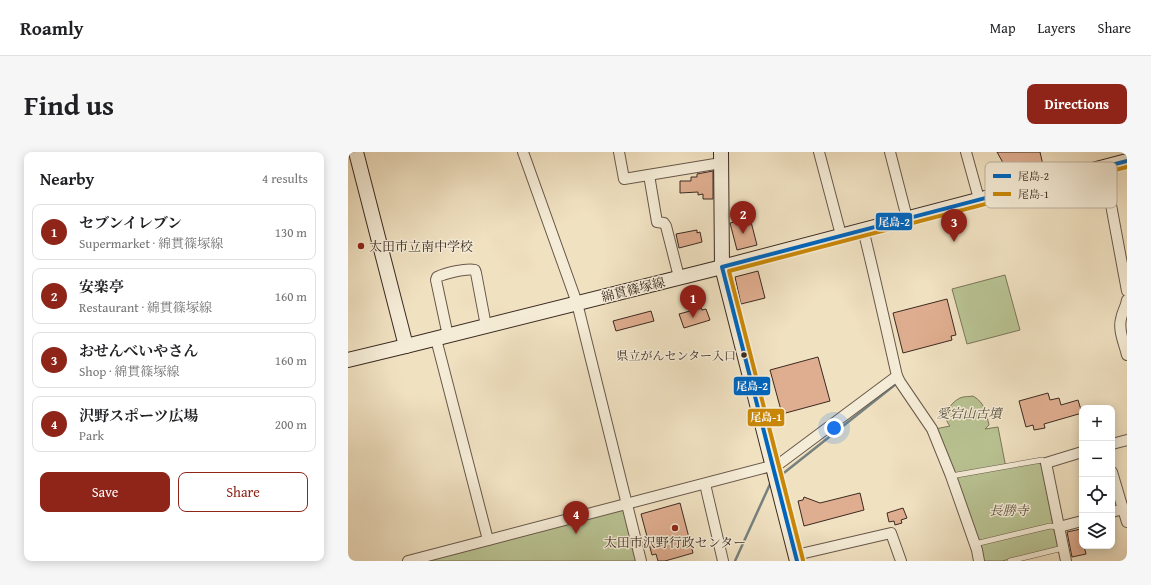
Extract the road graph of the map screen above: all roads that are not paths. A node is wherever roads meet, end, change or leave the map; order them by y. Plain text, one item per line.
1 (356, 152) edge
2 (524, 152) edge
3 (619, 152) edge
4 (819, 152) edge
5 (890, 152) edge
6 (966, 152) edge
7 (721, 158) edge
8 (1127, 162) edge
9 (1117, 164) edge
10 (649, 175) junction
11 (985, 197) edge
12 (979, 199) junction
13 (1114, 208) edge
14 (907, 218) junction
15 (863, 229) junction
16 (841, 236) junction
17 (1122, 239) edge
18 (722, 266) junction
19 (679, 277) junction
20 (1127, 291) edge
21 (1127, 300) edge
22 (577, 303) junction
23 (1127, 306) edge
24 (486, 326) junction
25 (442, 337) junction
26 (406, 346) junction
27 (1127, 355) edge
28 (348, 360) edge
29 (897, 376) junction
30 (1127, 440) edge
31 (1115, 443) edge
32 (1079, 453) edge
33 (1046, 463) junction
34 (773, 466) junction
35 (951, 476) junction
36 (1113, 477) edge
37 (705, 484) junction
38 (627, 504) junction
39 (1123, 509) junction
40 (1115, 511) edge
41 (1079, 521) edge
42 (1127, 522) edge
43 (1059, 527) junction
44 (488, 540) junction
45 (975, 544) junction
46 (1063, 548) junction
47 (796, 558) edge
48 (408, 561) edge
49 (641, 561) edge
50 (723, 561) edge
51 (901, 561) edge
52 (979, 561) edge
53 (1010, 561) edge
54 (1066, 561) edge

1 - 26 main road
2 - 22 street
3 - 10 street
4 - 16 street
5 - 14 street
6 - 12 street
7 - 10 street
7 - 18 main road
8 - 9 main road, 綿貫篠塚線
10 - 19 street
11 - 12 main road, 綿貫篠塚線
12 - 14 main road, 綿貫篠塚線
13 - 17 street
14 - 15 main road, 綿貫篠塚線
15 - 16 main road, 綿貫篠塚線
15 - 29 street
16 - 18 main road, 綿貫篠塚線
17 - 20 street
18 - 19 main road, 綿貫篠塚線
18 - 34 main road
19 - 22 main road, 綿貫篠塚線
21 - 23 street
22 - 24 main road, 綿貫篠塚線
22 - 38 street
23 - 27 street
24 - 25 main road, 綿貫篠塚線
24 - 25 street
25 - 26 main road, 綿貫篠塚線
25 - 44 street
26 - 28 main road, 綿貫篠塚線
29 - 34 street
29 - 35 street
30 - 31 street
32 - 33 street
33 - 35 lane
33 - 43 street
34 - 37 street
34 - 47 main road
35 - 45 street
36 - 39 street
37 - 38 street
37 - 50 street
38 - 44 street
38 - 49 street
39 - 40 street
39 - 42 street
41 - 43 street
43 - 45 lane
43 - 46 street
44 - 48 street
45 - 52 street
46 - 53 lane
46 - 54 street
47 - 51 street

